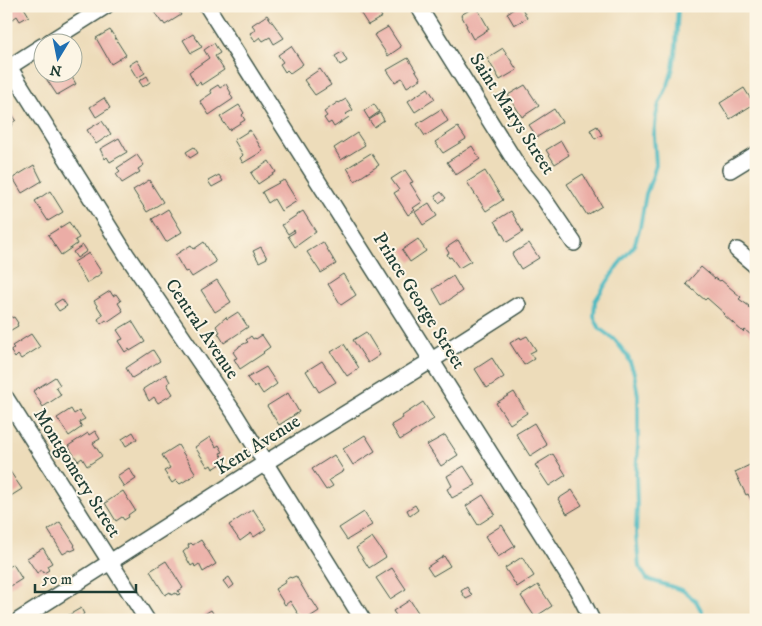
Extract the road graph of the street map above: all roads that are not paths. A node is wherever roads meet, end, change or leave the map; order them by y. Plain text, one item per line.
1 (106, 6) edge
2 (207, 6) edge
3 (418, 6) edge
4 (65, 32) edge
5 (32, 52) edge
6 (7, 66) edge
7 (756, 154) edge
8 (730, 170) dead end
9 (574, 243) dead end
10 (737, 250) dead end
11 (756, 266) edge
12 (518, 305) dead end
13 (432, 360) junction
14 (6, 398) edge
15 (265, 463) junction
16 (110, 562) junction
17 (19, 620) edge
18 (147, 620) edge
19 (363, 620) edge
20 (592, 620) edge

1 - 4 street
2 - 13 street, Prince George Street
3 - 9 street, Saint Marys Street
5 - 6 street
6 - 15 street, Central Avenue
7 - 8 street
10 - 11 street
12 - 13 street, Kent Avenue
13 - 15 street, Kent Avenue
13 - 20 street, Prince George Street
14 - 16 street, Montgomery Street
15 - 16 street, Kent Avenue
15 - 19 street, Central Avenue
16 - 17 street, Kent Avenue
16 - 18 street, Montgomery Street

